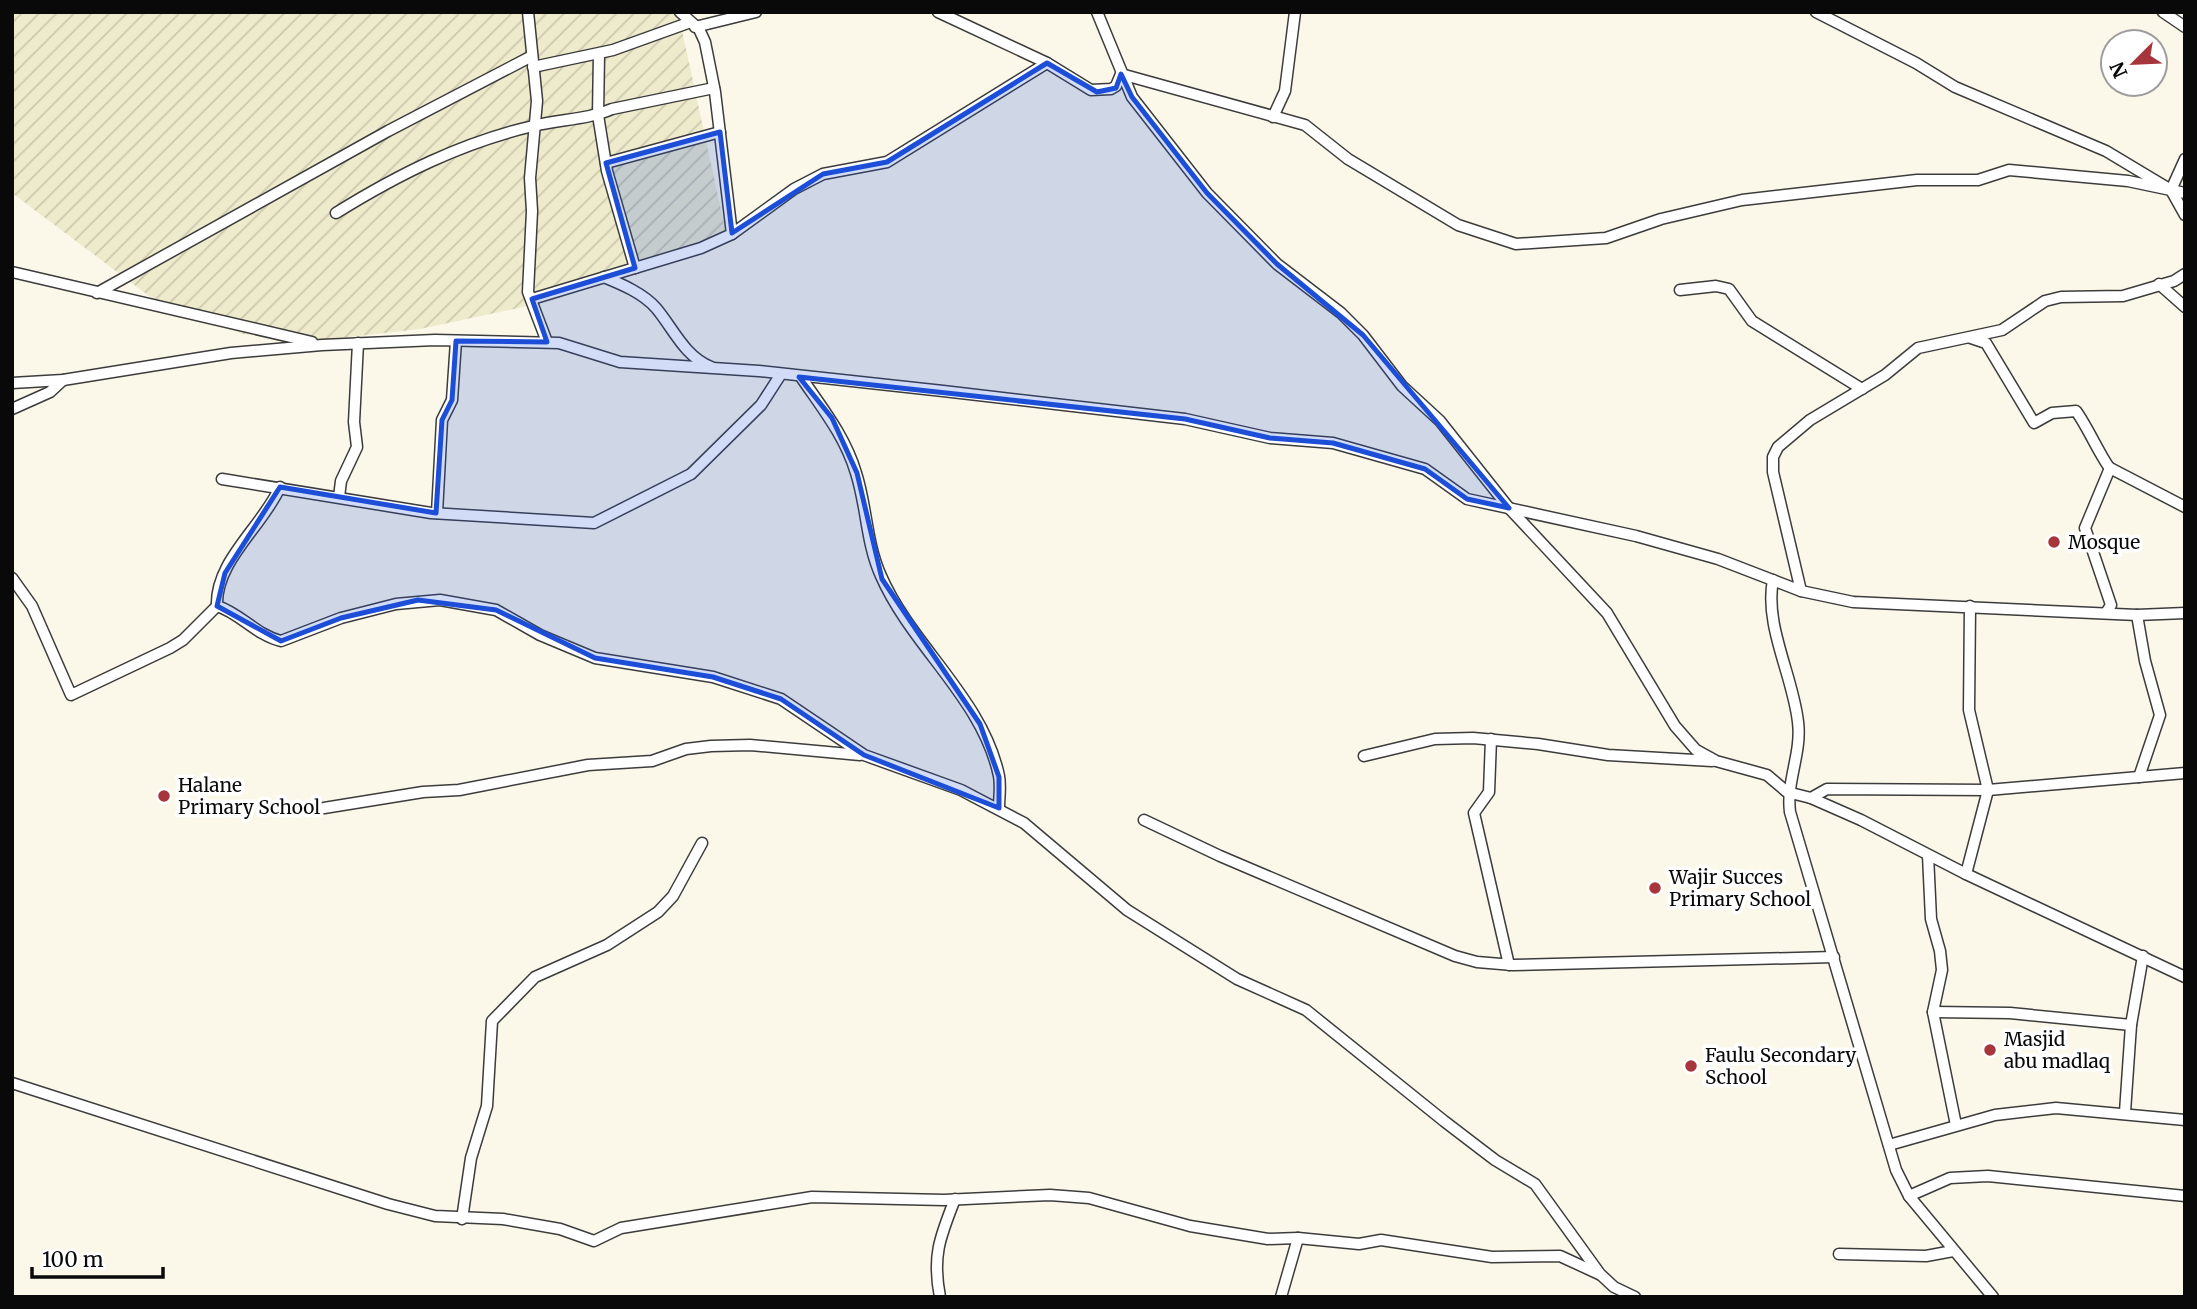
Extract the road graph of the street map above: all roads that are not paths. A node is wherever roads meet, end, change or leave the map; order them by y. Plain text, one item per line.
1 (528, 12) edge
2 (680, 12) edge
3 (756, 12) edge
4 (938, 12) edge
5 (1097, 12) edge
6 (1295, 12) edge
7 (1816, 12) edge
8 (2163, 12) edge
9 (692, 25) junction
10 (2185, 27) edge
11 (599, 54) junction
12 (533, 62) junction
13 (1047, 63) junction
14 (1121, 74) junction
15 (714, 88) junction
16 (598, 115) junction
17 (1273, 117) junction
18 (536, 125) junction
19 (720, 132) junction
20 (2185, 159) edge
21 (606, 163) junction
22 (2171, 190) junction
23 (2185, 193) edge
24 (336, 213) dead end
25 (2185, 215) edge
26 (732, 234) junction
27 (635, 268) junction
28 (12, 272) edge
29 (2185, 274) edge
30 (603, 277) junction
31 (2159, 284) junction
32 (1680, 290) dead end
33 (97, 293) junction
34 (532, 299) junction
35 (2185, 307) edge
36 (1971, 338) junction
37 (456, 341) junction
38 (547, 342) junction
39 (358, 343) junction
40 (322, 345) junction
41 (724, 370) junction
42 (781, 374) junction
43 (801, 377) junction
44 (63, 380) junction
45 (12, 383) edge
46 (1862, 389) junction
47 (12, 409) edge
48 (2110, 468) junction
49 (222, 479) dead end
50 (280, 487) junction
51 (339, 497) junction
52 (2185, 507) edge
53 (1509, 508) junction
54 (436, 513) junction
55 (12, 578) edge
56 (1773, 580) junction
57 (1801, 591) junction
58 (217, 606) junction
59 (1970, 606) junction
60 (2106, 613) junction
61 (2185, 613) edge
62 (2137, 615) junction
63 (1491, 739) junction
64 (864, 755) junction
65 (1364, 756) dead end
66 (1716, 761) junction
67 (2185, 774) edge
68 (2139, 777) junction
69 (1988, 790) junction
70 (1787, 792) junction
71 (1811, 798) junction
72 (324, 808) dead end
73 (999, 808) junction
74 (1144, 820) dead end
75 (702, 843) dead end
76 (1927, 855) junction
77 (1966, 874) junction
78 (2143, 956) junction
79 (1834, 957) junction
80 (1508, 965) junction
81 (2185, 977) edge
82 (1933, 1012) junction
83 (2131, 1025) junction
84 (12, 1083) edge
85 (2125, 1112) junction
86 (2185, 1120) edge
87 (1956, 1125) junction
88 (1889, 1145) junction
89 (1909, 1196) junction
90 (2185, 1196) edge
91 (955, 1199) junction
92 (462, 1219) junction
93 (1298, 1238) junction
94 (1953, 1251) junction
95 (1839, 1254) dead end
96 (1600, 1274) junction
97 (940, 1297) edge
98 (1282, 1297) edge
99 (1635, 1297) edge
100 (1993, 1297) edge

1 - 12 street
2 - 9 street
3 - 9 street
4 - 13 street
5 - 14 street
6 - 17 street
7 - 22 street
8 - 10 street
9 - 11 street
9 - 15 street
11 - 12 street
11 - 16 street
12 - 18 street
12 - 33 street
13 - 14 street
13 - 26 street
14 - 17 street
14 - 53 street
15 - 16 street
15 - 19 street
16 - 18 street
16 - 21 street
17 - 22 street
18 - 24 street
18 - 34 street
19 - 21 street
19 - 26 street
20 - 22 street
21 - 27 street
22 - 23 street
22 - 25 street
26 - 27 street
27 - 30 street
28 - 33 street
29 - 31 street
30 - 34 street
30 - 41 street
31 - 35 street
31 - 36 street
32 - 46 street
33 - 40 street
34 - 38 street
36 - 46 street
36 - 48 street
37 - 38 street
37 - 39 street
37 - 54 street
38 - 41 street
39 - 40 street
39 - 51 street
40 - 44 street
41 - 42 street
42 - 43 street
42 - 54 street
43 - 53 street
43 - 73 street
44 - 45 street
44 - 47 street
46 - 57 street
48 - 52 street
48 - 60 street
49 - 50 street
50 - 51 street
50 - 58 street
51 - 54 street
53 - 56 street
53 - 66 street
55 - 58 street
56 - 57 street
56 - 70 street
57 - 59 street
58 - 64 street
59 - 60 street
59 - 69 street
60 - 62 street
61 - 62 street
62 - 68 street
63 - 65 street
63 - 66 street
63 - 80 street
64 - 72 street
64 - 73 street
66 - 70 street
67 - 68 street
68 - 69 street
69 - 71 street
69 - 77 street
70 - 71 street
70 - 79 street
71 - 76 street
73 - 96 street
74 - 80 street
75 - 92 street
76 - 77 street
76 - 82 street
77 - 78 street
78 - 81 street
78 - 83 street
79 - 80 street
79 - 88 street
82 - 83 street
82 - 87 street
83 - 85 street
84 - 92 street
85 - 86 street
85 - 87 street
87 - 88 street
88 - 89 street
89 - 90 street
89 - 94 street
91 - 92 street
91 - 93 street
91 - 97 street
93 - 96 street
93 - 98 street
94 - 95 street
94 - 100 street
96 - 99 street

